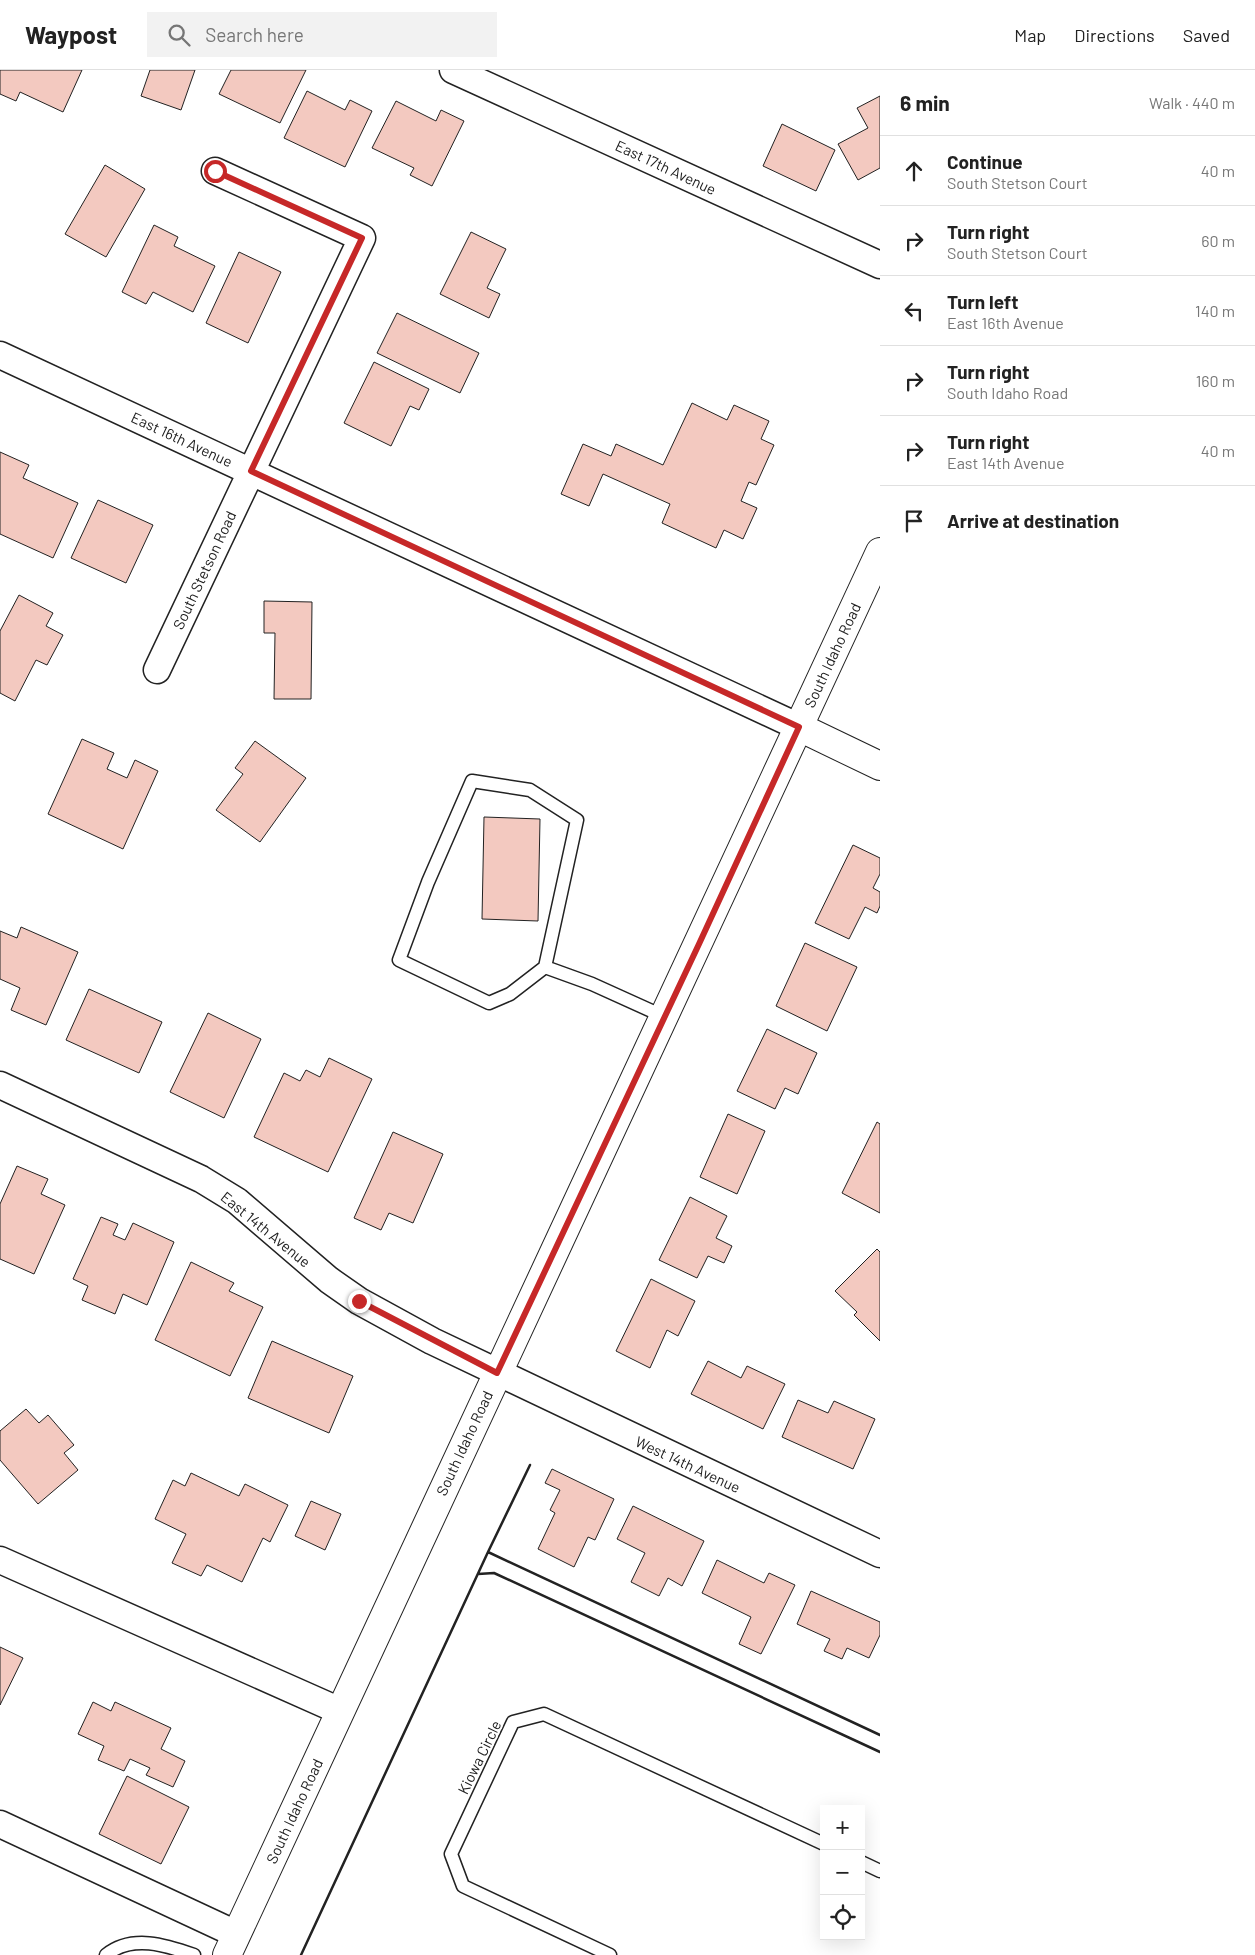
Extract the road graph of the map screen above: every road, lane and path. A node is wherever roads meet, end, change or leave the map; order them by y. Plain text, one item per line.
1 (453, 70) edge
2 (215, 171) dead end
3 (880, 265) edge
4 (0, 355) edge
5 (251, 471) junction
6 (880, 552) edge
7 (157, 670) dead end
8 (799, 727) junction
9 (880, 766) edge
10 (545, 967) junction
11 (665, 1017) junction
12 (0, 1086) edge
13 (497, 1373) junction
14 (880, 1554) edge
15 (0, 1560) edge
16 (340, 1711) junction
17 (0, 1824) edge
18 (820, 1842) edge
19 (865, 1864) edge
20 (880, 1870) edge
21 (232, 1945) edge
22 (106, 1955) edge
23 (194, 1955) edge
24 (610, 1955) edge

1 - 3 street, East 17th Avenue
2 - 5 street, South Stetson Road
4 - 5 street, East 16th Avenue
5 - 7 street, South Stetson Road
5 - 8 street, East 16th Avenue
6 - 8 main road, South Idaho Road
8 - 9 main road
8 - 11 main road, South Idaho Road
10 - 10 lane
10 - 11 lane
11 - 13 main road, South Idaho Road
12 - 13 street, East 14th Avenue
13 - 14 street, West 14th Avenue
13 - 16 main road, South Idaho Road
15 - 16 street
16 - 21 main road, South Idaho Road
17 - 21 street
18 - 24 lane, Kiowa Circle
19 - 20 lane
22 - 23 lane

